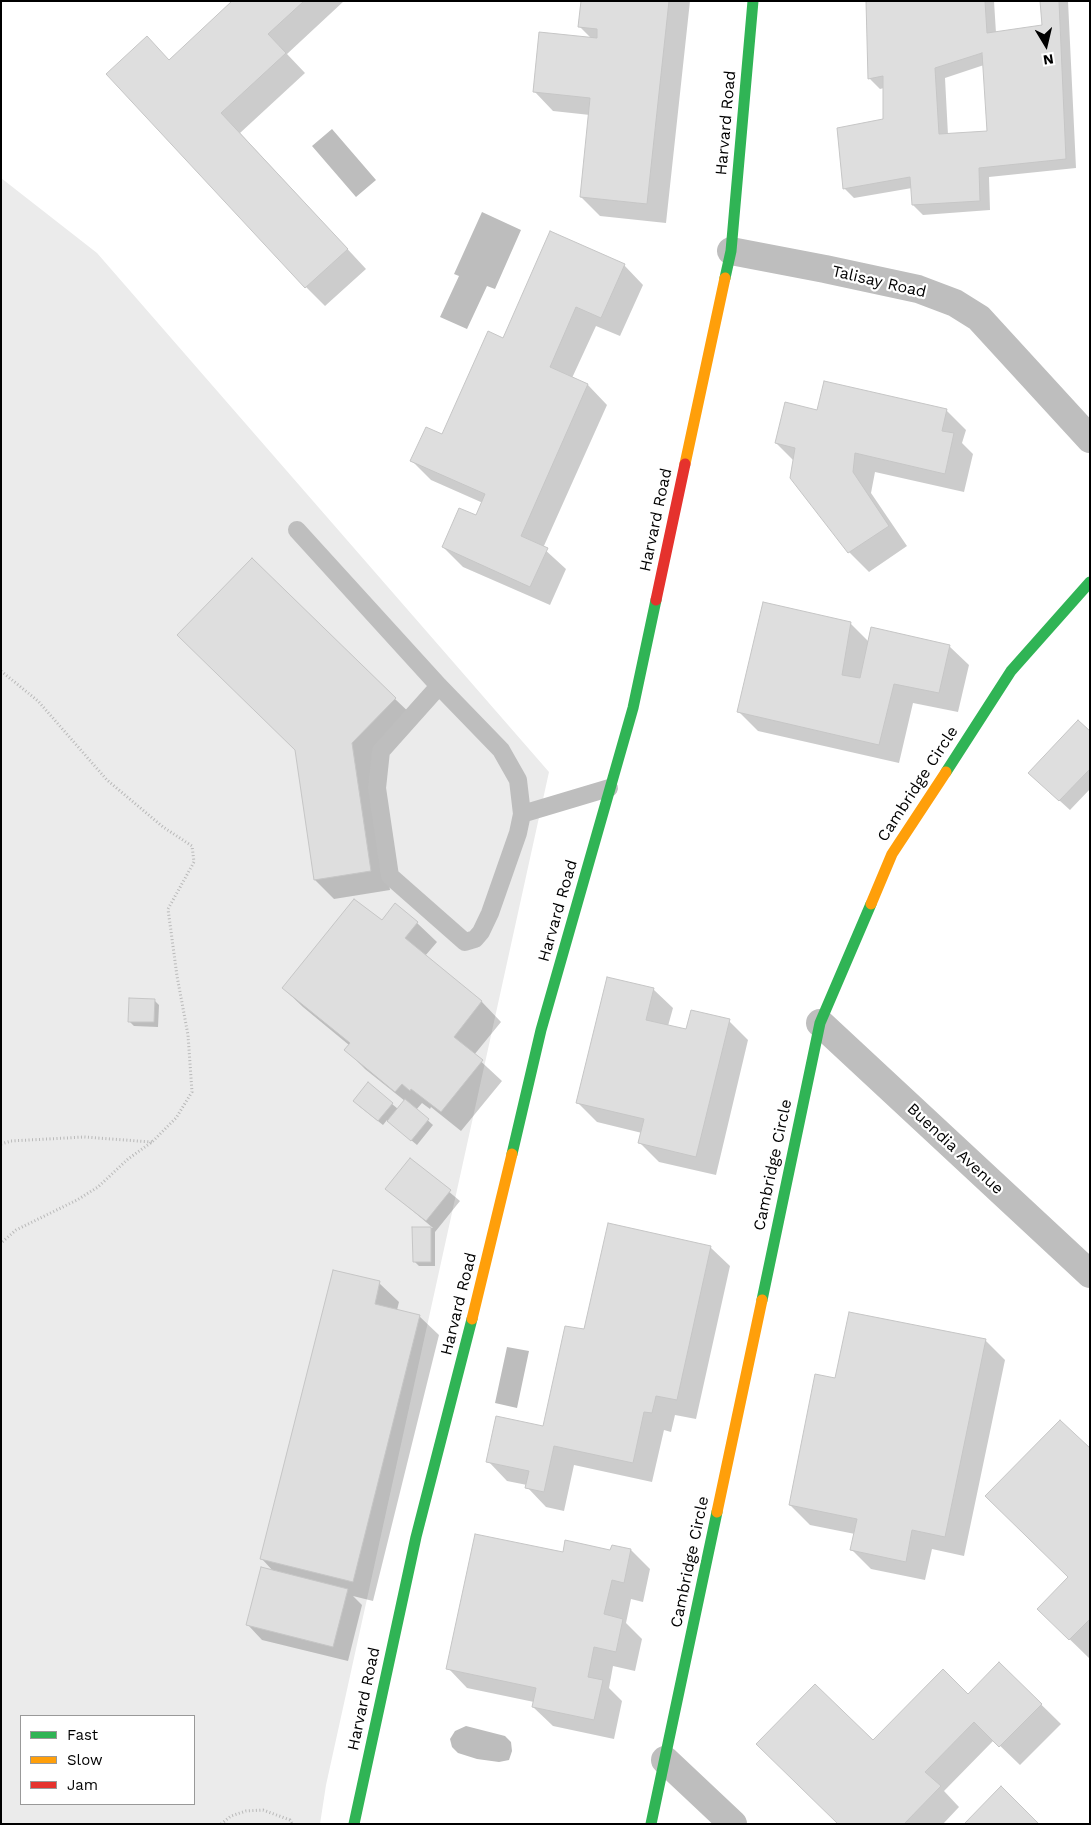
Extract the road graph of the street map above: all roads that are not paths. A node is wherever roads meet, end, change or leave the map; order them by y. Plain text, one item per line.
1 (753, 1) edge
2 (730, 251) junction
3 (1090, 439) edge
4 (297, 530) dead end
5 (1090, 582) edge
6 (439, 686) junction
7 (609, 788) junction
8 (522, 814) junction
9 (820, 1024) junction
10 (1090, 1274) edge
11 (665, 1760) junction
12 (354, 1824) edge
13 (651, 1824) edge
14 (733, 1824) edge

1 - 2 street, Harvard Road
2 - 3 street, Talisay Road
2 - 7 street, Harvard Road
4 - 6 lane
5 - 9 street, Cambridge Circle
6 - 8 lane
6 - 8 lane
7 - 8 lane
7 - 12 street, Harvard Road
9 - 10 street, Buendia Avenue
9 - 11 street, Cambridge Circle
11 - 13 street, Cambridge Circle
11 - 14 street

